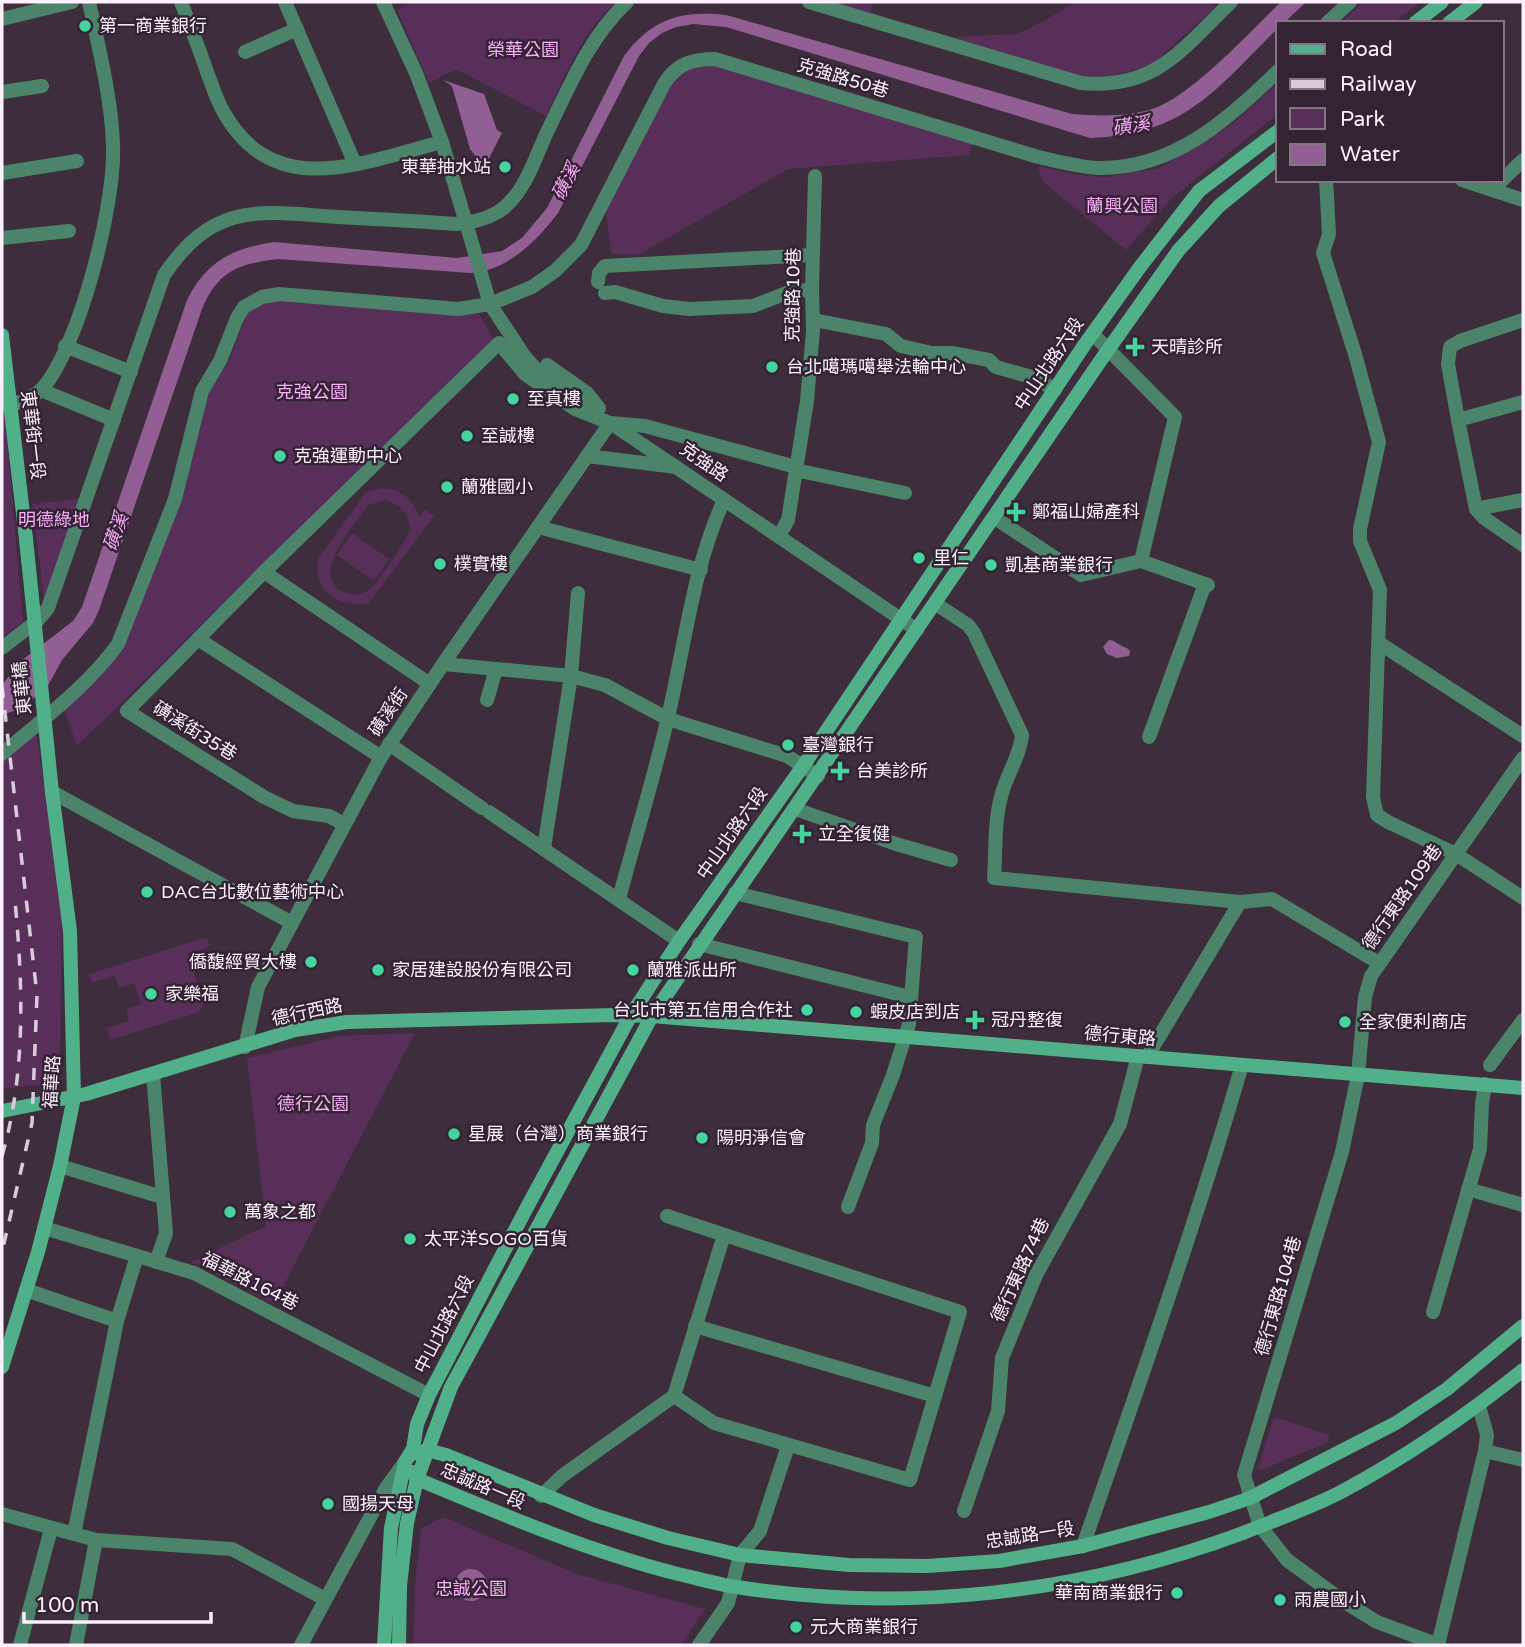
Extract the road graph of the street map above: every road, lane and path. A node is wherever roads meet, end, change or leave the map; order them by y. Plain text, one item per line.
1 (72, 2) edge
2 (89, 2) edge
3 (181, 2) edge
4 (285, 2) edge
5 (383, 2) edge
6 (628, 2) edge
7 (809, 2) edge
8 (1231, 2) edge
9 (1350, 2) edge
10 (1442, 2) edge
11 (1476, 2) edge
12 (2, 19) edge
13 (1330, 21) edge
14 (1418, 21) edge
15 (1452, 21) edge
16 (296, 29) junction
17 (245, 52) dead end
18 (1276, 73) edge
19 (42, 86) dead end
20 (2, 92) edge
21 (1276, 133) edge
22 (442, 142) junction
23 (1276, 160) edge
24 (1523, 160) edge
25 (77, 161) dead end
26 (355, 164) junction
27 (2, 173) edge
28 (815, 176) dead end
29 (1504, 178) edge
30 (1326, 182) edge
31 (1468, 182) edge
32 (1500, 182) edge
33 (1492, 190) junction
34 (1523, 200) edge
35 (467, 223) junction
36 (69, 230) dead end
37 (2, 238) edge
38 (813, 255) junction
39 (812, 290) junction
40 (490, 304) junction
41 (814, 320) junction
42 (1523, 320) edge
43 (511, 323) dead end
44 (1093, 334) junction
45 (2, 335) edge
46 (65, 346) junction
47 (1109, 349) junction
48 (3, 350) edge
49 (131, 372) junction
50 (41, 390) junction
51 (1055, 390) junction
52 (1523, 402) edge
53 (9, 406) junction
54 (114, 420) junction
55 (1458, 420) junction
56 (610, 423) junction
57 (587, 456) junction
58 (679, 468) junction
59 (795, 468) junction
60 (905, 493) dead end
61 (724, 500) junction
62 (1523, 500) edge
63 (1476, 509) junction
64 (995, 518) junction
65 (538, 527) junction
66 (779, 536) junction
67 (26, 539) joint
68 (1523, 545) edge
69 (1142, 561) junction
70 (701, 570) junction
71 (264, 572) junction
72 (578, 593) dead end
73 (936, 604) junction
74 (900, 619) junction
75 (917, 630) junction
76 (198, 639) junction
77 (1379, 643) junction
78 (2, 648) edge
79 (443, 664) junction
80 (496, 669) junction
81 (571, 676) junction
82 (430, 684) junction
83 (487, 701) dead end
84 (668, 719) junction
85 (1523, 736) edge
86 (1149, 737) dead end
87 (389, 744) junction
88 (2, 754) edge
89 (381, 757) junction
90 (1523, 758) edge
91 (803, 766) junction
92 (818, 776) junction
93 (52, 792) junction
94 (796, 809) junction
95 (344, 824) junction
96 (544, 848) junction
97 (1456, 854) junction
98 (951, 860) dead end
99 (735, 893) junction
100 (1523, 898) edge
101 (619, 899) junction
102 (1240, 902) junction
103 (292, 923) junction
104 (679, 941) junction
105 (699, 944) junction
106 (1379, 962) junction
107 (910, 997) junction
108 (631, 1015) junction
109 (652, 1016) junction
110 (1523, 1020) edge
111 (906, 1037) junction
112 (245, 1047) junction
113 (1143, 1057) junction
114 (1242, 1065) junction
115 (1490, 1065) dead end
116 (153, 1074) junction
117 (1358, 1075) junction
118 (1485, 1084) junction
119 (1523, 1088) edge
120 (74, 1097) junction
121 (2, 1111) edge
122 (60, 1166) junction
123 (1468, 1189) junction
124 (162, 1197) junction
125 (1523, 1205) edge
126 (848, 1207) dead end
127 (667, 1216) dead end
128 (44, 1228) junction
129 (724, 1235) junction
130 (137, 1256) junction
131 (156, 1262) junction
132 (26, 1290) junction
133 (1433, 1312) dead end
134 (117, 1321) junction
135 (695, 1326) junction
136 (1523, 1326) edge
137 (2, 1367) edge
138 (1523, 1370) edge
139 (429, 1395) junction
140 (674, 1396) junction
141 (935, 1396) junction
142 (1479, 1406) junction
143 (788, 1446) junction
144 (427, 1450) junction
145 (1485, 1451) junction
146 (1523, 1460) edge
147 (405, 1462) junction
148 (417, 1479) junction
149 (541, 1496) junction
150 (1250, 1497) junction
151 (964, 1511) dead end
152 (2, 1514) edge
153 (1260, 1526) junction
154 (51, 1529) junction
155 (74, 1534) junction
156 (96, 1540) junction
157 (1083, 1546) junction
158 (740, 1555) junction
159 (731, 1586) junction
160 (325, 1599) junction
161 (20, 1645) edge
162 (76, 1645) edge
163 (301, 1645) edge
164 (384, 1645) edge
165 (399, 1645) edge
166 (699, 1645) edge
167 (1439, 1645) edge

1 - 12 street
2 - 46 street
3 - 26 street
4 - 16 street
5 - 22 street, 克強路
6 - 35 street
7 - 8 street
9 - 13 street
10 - 14 street
11 - 15 street
16 - 17 street
16 - 26 street
18 - 40 street, 克強路50巷
19 - 20 street
21 - 44 street, 中山北路六段
22 - 26 street
22 - 35 street, 克強路
23 - 47 street, 中山北路六段
24 - 29 street
25 - 27 street
28 - 38 street, 克強路10巷
30 - 77 street
31 - 33 street
32 - 33 street
33 - 34 street
35 - 40 street, 克強路
35 - 49 street
36 - 37 street
38 - 39 street, 克強路10巷
38 - 39 street
39 - 41 street, 克強路10巷
40 - 56 street, 克強路
40 - 88 street, 克強路50巷
41 - 51 street
41 - 59 street, 克強路10巷
42 - 55 street
43 - 56 street
44 - 47 street
44 - 51 street, 中山北路六段
45 - 48 street, 東華街一段
46 - 49 street
46 - 50 street
47 - 64 street, 中山北路六段
47 - 69 street
48 - 53 street, 東華街一段
49 - 54 street
50 - 53 street
50 - 54 street
51 - 74 street, 中山北路六段
52 - 55 street
53 - 67 street, 東華街一段
54 - 78 street
55 - 63 street
56 - 57 street, 磺溪街
56 - 58 street, 克強路
56 - 59 street
56 - 71 street, 磺溪街35巷
57 - 58 street
57 - 65 street, 磺溪街
58 - 61 street, 克強路
59 - 60 street
59 - 66 street, 克強路10巷
61 - 66 street, 克強路
61 - 70 street
62 - 63 street
63 - 68 street
64 - 69 street
64 - 73 street, 中山北路六段
65 - 70 street
65 - 79 street, 磺溪街
66 - 74 street, 克強路
67 - 93 street, 東華橋, bridge
69 - 86 street
70 - 84 street
71 - 76 street, 磺溪街35巷
71 - 82 street
72 - 81 street
73 - 75 street, 中山北路六段
73 - 102 street
74 - 75 street, 克強路
74 - 91 street, 中山北路六段
75 - 92 street, 中山北路六段
76 - 89 street
76 - 95 street, 磺溪街35巷
77 - 85 street
77 - 97 street
79 - 80 street
79 - 82 street, 磺溪街
80 - 81 street
80 - 83 street
81 - 84 street
81 - 96 street
82 - 87 street, 磺溪街
84 - 91 street
84 - 101 street
87 - 89 street, 磺溪街
87 - 96 street
89 - 95 street, 磺溪街
90 - 97 street, 德行東路109巷
91 - 92 street
91 - 104 street, 中山北路六段
92 - 94 street, 中山北路六段
93 - 103 street
93 - 120 street, 福華路
94 - 98 street
94 - 99 street, 中山北路六段
95 - 103 street, 磺溪街
96 - 101 street
97 - 100 street
97 - 106 street, 德行東路109巷
99 - 105 street, 中山北路六段
99 - 107 street
101 - 104 street
102 - 106 street
102 - 113 street, 德行東路74巷
103 - 112 street, 磺溪街
104 - 108 street, 中山北路六段
105 - 107 street
105 - 109 street, 中山北路六段
106 - 117 street, 德行東路109巷
107 - 111 street
108 - 109 street, 德行東路
108 - 112 street, 德行西路
108 - 139 street, 中山北路六段
109 - 111 street, 德行東路
109 - 144 street, 中山北路六段
110 - 115 street
111 - 113 street, 德行東路
111 - 126 street
112 - 116 street, 德行西路
113 - 114 street, 德行東路
113 - 151 street, 德行東路74巷
114 - 117 street, 德行東路
114 - 157 street
116 - 120 street, 德行西路
116 - 124 street
117 - 118 street, 德行東路
117 - 150 street, 德行東路104巷
118 - 119 street, 德行東路
118 - 123 street
120 - 121 street, 德行西路
120 - 122 street, 福華路
122 - 124 street
122 - 128 street, 福華路
123 - 125 street
123 - 133 street
124 - 131 street
127 - 129 street
128 - 130 street, 福華路164巷
128 - 132 street, 福華路
129 - 135 street
129 - 141 street
130 - 131 street, 福華路164巷
130 - 134 street
131 - 139 street, 福華路164巷
132 - 134 street
132 - 137 street, 福華路
134 - 155 street
135 - 140 street
135 - 141 street
136 - 150 street, 忠誠路一段
138 - 142 street, 忠誠路一段
139 - 147 street, 中山北路六段
140 - 143 street
140 - 149 street
141 - 143 street
142 - 145 street
142 - 153 street, 忠誠路一段
143 - 158 street
144 - 147 street, 忠誠路一段
144 - 148 street, 中山北路六段
144 - 149 street, 忠誠路一段
145 - 146 street
145 - 167 street
147 - 148 street, 忠誠路一段
147 - 160 street
147 - 164 street, 中山北路六段
148 - 159 street, 忠誠路一段
148 - 165 street, 中山北路六段
149 - 158 street, 忠誠路一段
150 - 153 street, 德行東路104巷
150 - 157 street, 忠誠路一段
152 - 154 street
153 - 159 street, 忠誠路一段
153 - 167 street, 德行東路104巷
154 - 155 street
154 - 161 street
155 - 156 street
156 - 160 street
156 - 162 street
157 - 158 street, 忠誠路一段
158 - 159 street
159 - 166 street
160 - 163 street

